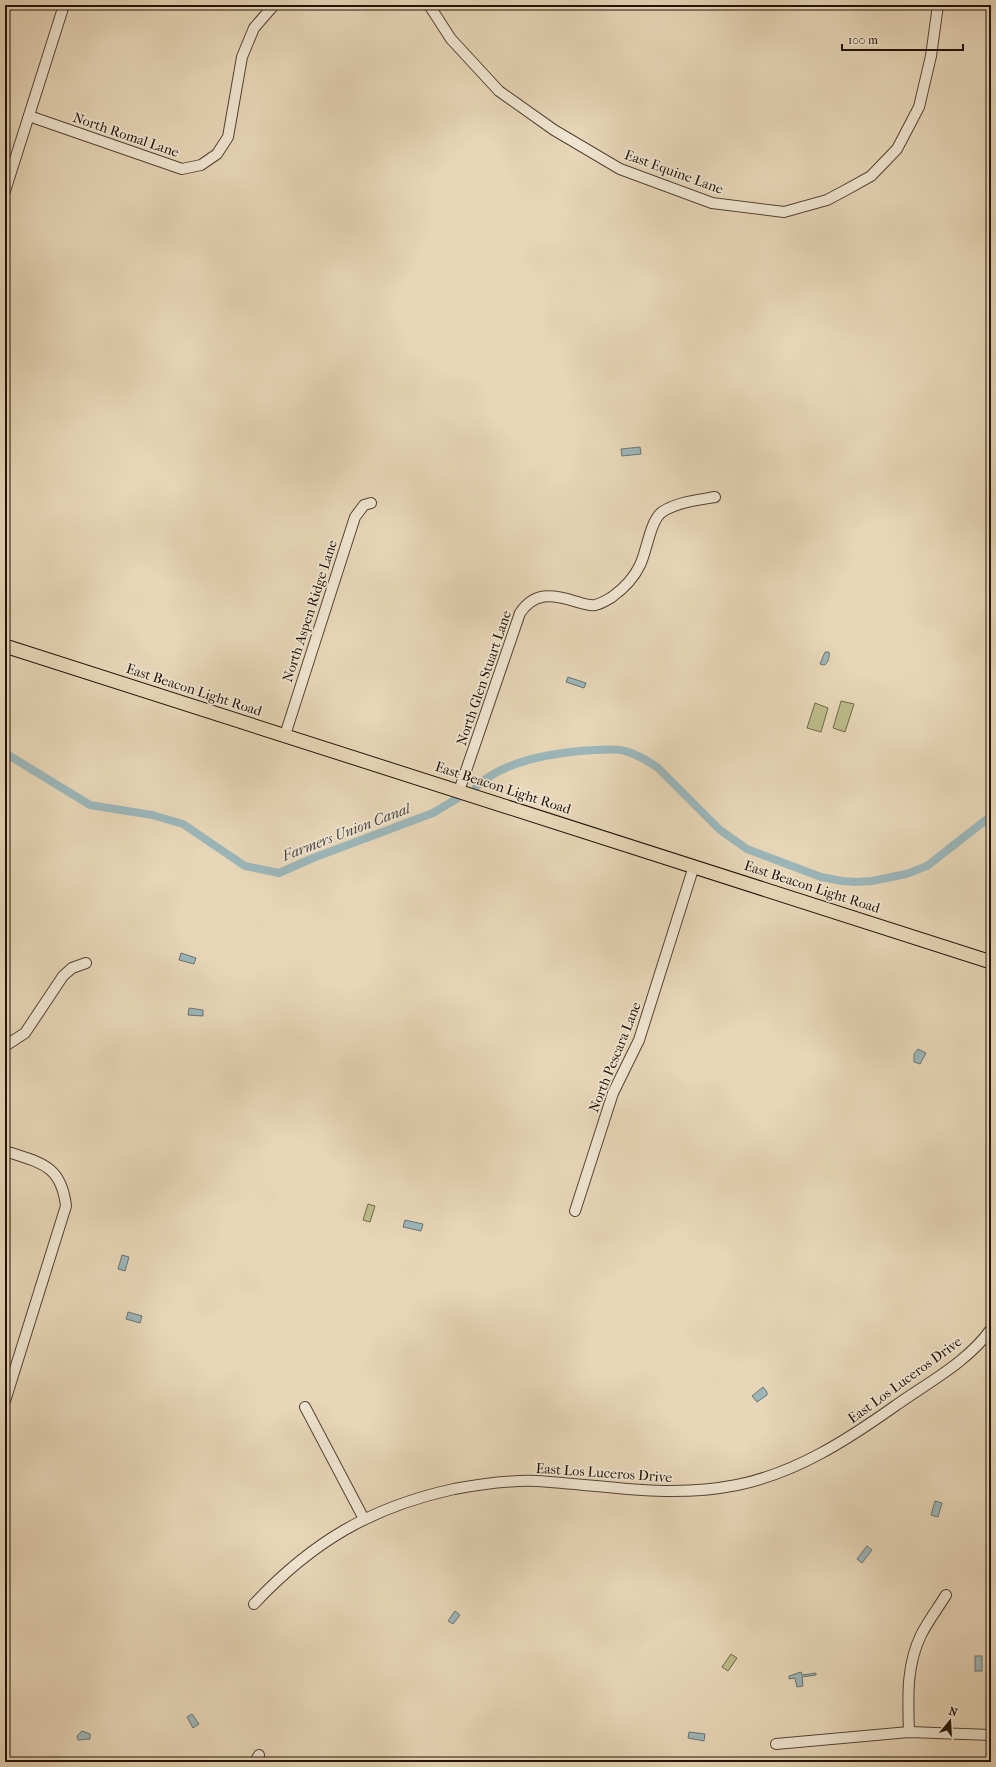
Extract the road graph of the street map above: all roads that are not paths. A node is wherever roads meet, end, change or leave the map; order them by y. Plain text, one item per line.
1 (64, 5) edge
2 (274, 5) edge
3 (429, 5) edge
4 (938, 5) edge
5 (29, 116) junction
6 (5, 191) edge
7 (715, 496) dead end
8 (371, 503) dead end
9 (5, 646) edge
10 (285, 735) junction
11 (459, 791) junction
12 (694, 866) junction
13 (991, 962) edge
14 (86, 963) dead end
15 (5, 1046) edge
16 (5, 1151) edge
17 (575, 1211) dead end
18 (991, 1329) edge
19 (5, 1401) edge
20 (305, 1407) dead end
21 (364, 1519) junction
22 (946, 1595) dead end
23 (254, 1604) dead end
24 (909, 1732) junction
25 (991, 1735) edge
26 (776, 1744) dead end

1 - 5 street
2 - 5 street, North Romal Lane
3 - 4 street, East Equine Lane
5 - 6 street
7 - 11 street, North Glen Stuart Lane
8 - 10 street, North Aspen Ridge Lane
9 - 10 main road, East Beacon Light Road
10 - 11 main road, East Beacon Light Road
11 - 12 main road, East Beacon Light Road
12 - 13 main road, East Beacon Light Road
12 - 17 street, North Pescara Lane
14 - 15 street
16 - 19 street
18 - 21 street, East Los Luceros Drive
20 - 21 street
21 - 23 street, East Los Luceros Drive
22 - 24 street
24 - 25 street
24 - 26 street

